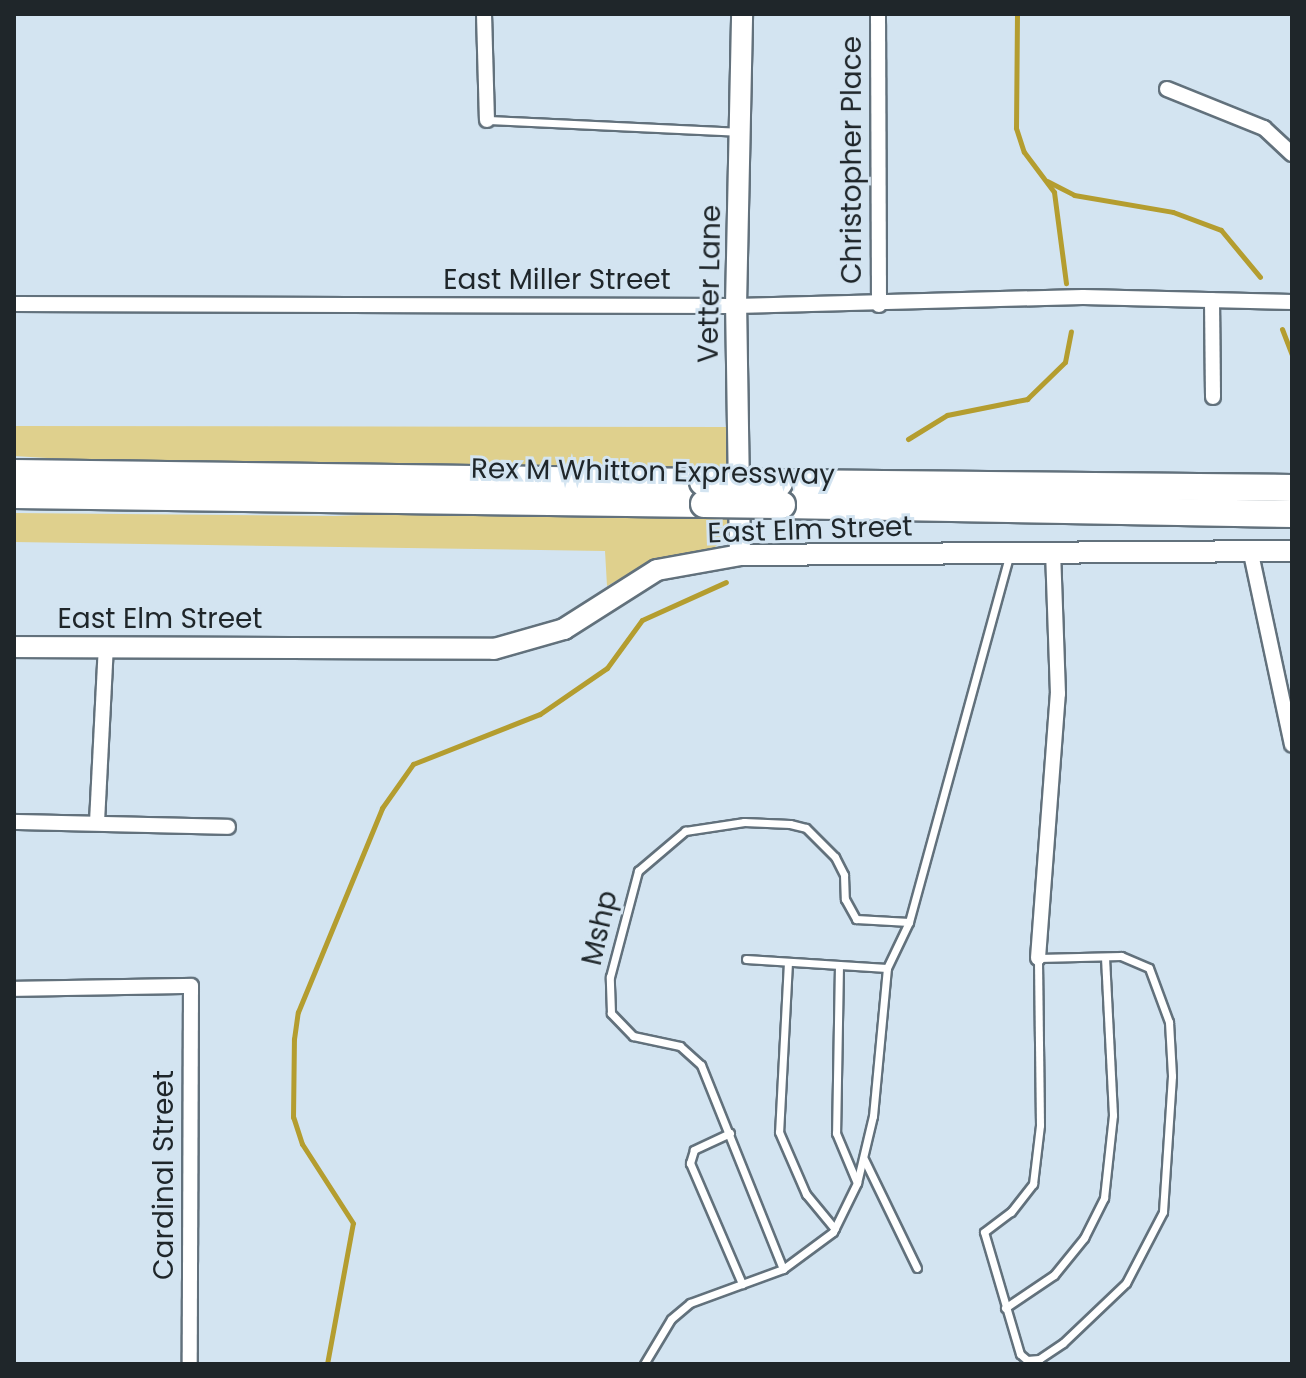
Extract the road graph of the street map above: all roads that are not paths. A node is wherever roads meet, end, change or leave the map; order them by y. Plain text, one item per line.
1 (484, 14) edge
2 (742, 14) edge
3 (878, 14) edge
4 (1167, 89) dead end
5 (487, 120) joint
6 (741, 132) junction
7 (1292, 154) edge
8 (1212, 300) junction
9 (1292, 302) edge
10 (14, 304) edge
11 (879, 305) junction
12 (736, 306) junction
13 (1213, 397) dead end
14 (14, 473) edge
15 (1292, 488) edge
16 (703, 493) junction
17 (780, 494) junction
18 (14, 495) edge
19 (1292, 514) edge
20 (1250, 549) junction
21 (1292, 551) edge
22 (1009, 554) junction
23 (1053, 554) junction
24 (740, 555) junction
25 (14, 647) edge
26 (106, 647) junction
27 (1292, 745) edge
28 (14, 822) edge
29 (97, 822) junction
30 (228, 827) dead end
31 (909, 922) junction
32 (1105, 957) junction
33 (1038, 958) junction
34 (746, 959) dead end
35 (788, 962) junction
36 (839, 965) junction
37 (887, 968) junction
38 (14, 989) edge
39 (730, 1133) junction
40 (864, 1159) junction
41 (857, 1183) junction
42 (835, 1229) junction
43 (917, 1268) dead end
44 (783, 1269) junction
45 (742, 1284) junction
46 (1005, 1308) junction
47 (190, 1364) edge
48 (644, 1364) edge

1 - 5 street
2 - 6 street, Vetter Lane
3 - 11 street, Christopher Place
4 - 7 street
5 - 6 lane
6 - 12 street, Vetter Lane
8 - 9 street, East Miller Street
8 - 11 street, East Miller Street
8 - 13 street
10 - 12 street, East Miller Street
11 - 12 street, East Miller Street
12 - 24 street, Vetter Lane
14 - 16 highway, Rex M Whitton Expressway
15 - 17 highway, Rex M Whitton Expressway
16 - 17 highway, Rex M Whitton Expressway, bridge
16 - 18 highway, Rex M Whitton Expressway
17 - 19 highway, Rex M Whitton Expressway
20 - 21 street, East Elm Street
20 - 23 street, East Elm Street
20 - 27 street
22 - 23 street, East Elm Street
22 - 24 street, East Elm Street
22 - 31 lane
23 - 33 street
24 - 26 street, East Elm Street
25 - 26 street, East Elm Street
26 - 29 street
28 - 29 street
29 - 30 street
31 - 37 lane
31 - 39 lane, Mshp
32 - 33 lane
32 - 46 lane
32 - 46 lane
33 - 46 lane
34 - 35 lane
35 - 36 lane
35 - 42 lane
36 - 37 lane
36 - 41 lane
37 - 40 lane
38 - 47 street, Cardinal Street
39 - 44 lane, Mshp
39 - 45 lane
40 - 41 lane
40 - 43 lane
41 - 42 lane
42 - 44 lane
44 - 45 lane
45 - 48 lane

